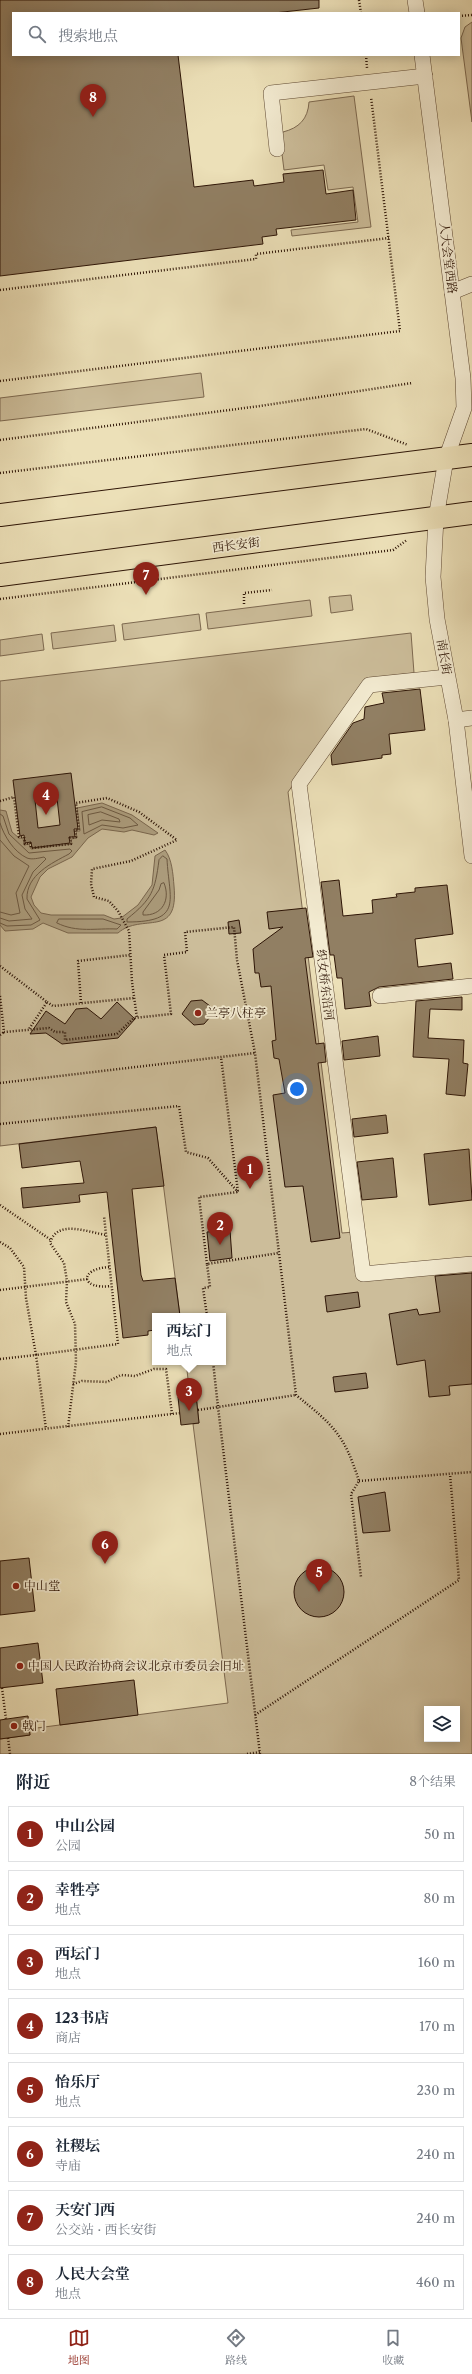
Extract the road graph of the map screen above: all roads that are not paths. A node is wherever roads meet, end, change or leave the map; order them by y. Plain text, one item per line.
1 (416, 0) edge
2 (417, 12) edge
3 (422, 56) edge
4 (425, 76) junction
5 (277, 149) dead end
6 (472, 284) edge
7 (452, 292) junction
8 (472, 455) edge
9 (446, 459) junction
10 (472, 513) edge
11 (0, 514) edge
12 (436, 518) junction
13 (0, 575) edge
14 (447, 677) junction
15 (472, 718) edge
16 (456, 720) junction
17 (472, 856) edge
18 (472, 986) edge
19 (380, 996) dead end
20 (472, 1264) edge

1 - 2 street
3 - 4 street, 人大会堂西路
4 - 5 street
4 - 7 street, 人大会堂西路
6 - 7 street
7 - 9 street, 人大会堂西路
8 - 9 highway
9 - 11 highway
9 - 12 street, 南长街
10 - 12 highway, 西长安街
12 - 13 highway, 西长安街
12 - 14 street, 南长街
14 - 16 street, 南长街
14 - 20 street, 织女桥东沿河
15 - 16 street
16 - 17 street, 南长街
18 - 19 street

